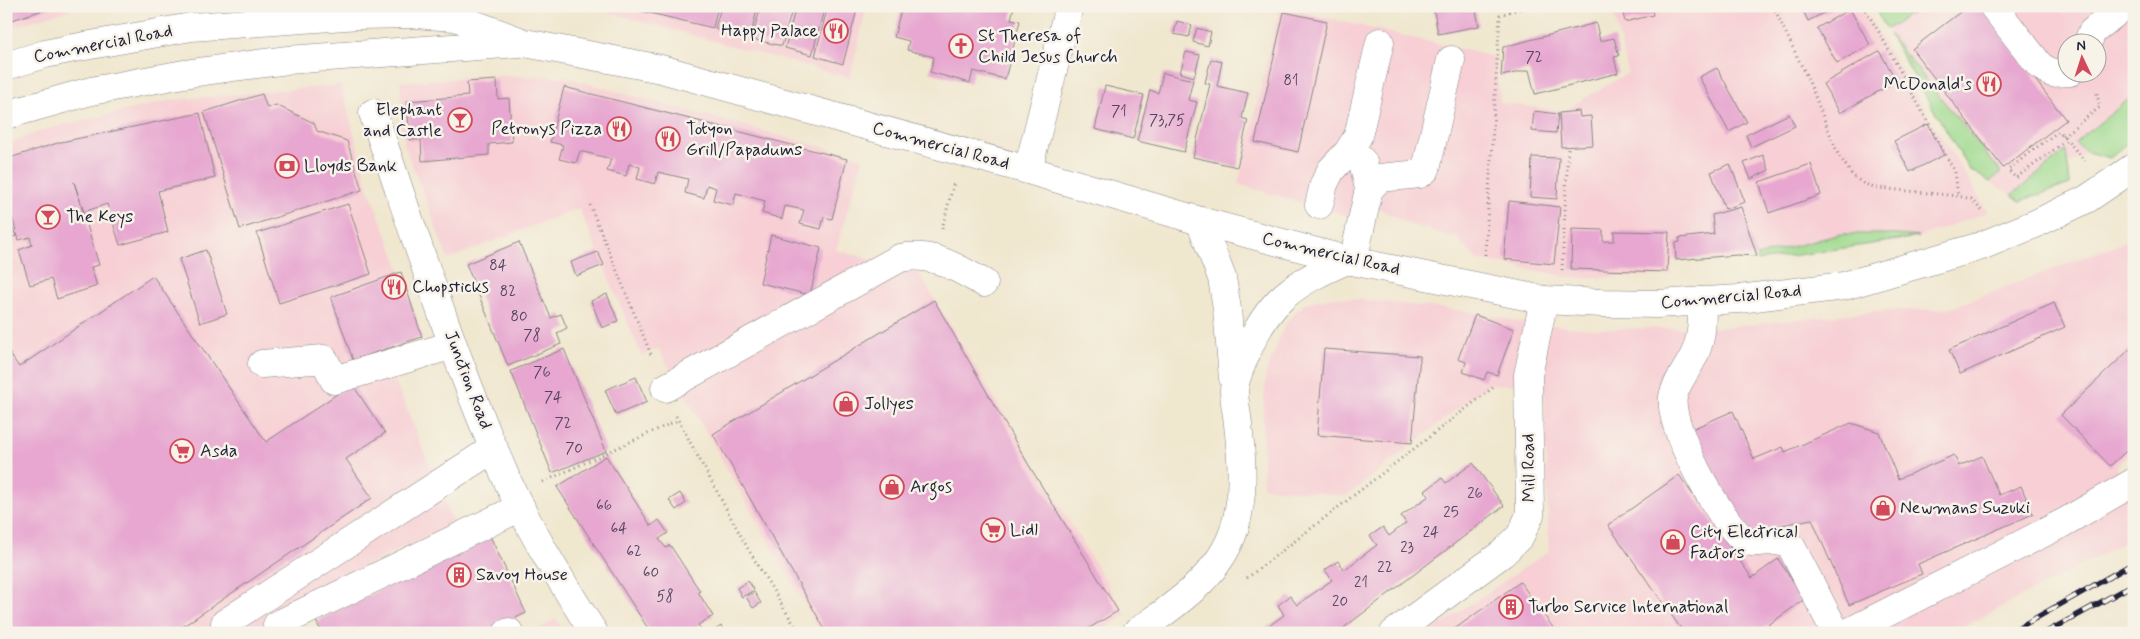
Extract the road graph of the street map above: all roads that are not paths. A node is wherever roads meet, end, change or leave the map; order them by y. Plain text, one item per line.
1 (1069, 6) edge
2 (1993, 6) edge
3 (2124, 6) edge
4 (2092, 32) edge
5 (1380, 42) dead end
6 (525, 43) junction
7 (1451, 60) dead end
8 (6, 66) edge
9 (2058, 73) edge
10 (373, 113) dead end
11 (6, 115) edge
12 (1350, 149) junction
13 (2134, 167) edge
14 (1028, 170) junction
15 (1369, 189) junction
16 (1319, 205) dead end
17 (1200, 221) junction
18 (1350, 260) junction
19 (984, 283) dead end
20 (1552, 300) junction
21 (1701, 301) junction
22 (453, 345) junction
23 (262, 364) dead end
24 (664, 388) road end
25 (1234, 390) junction
26 (494, 448) junction
27 (2134, 482) edge
28 (518, 501) junction
29 (225, 623) dead end
30 (281, 633) edge
31 (594, 633) edge
32 (1136, 633) edge
33 (1394, 633) edge
34 (1836, 633) edge
35 (1847, 633) edge

1 - 14 main road
2 - 9 main road
3 - 4 main road
5 - 12 main road
6 - 8 main road, Commercial Road
6 - 11 main road, Commercial Road
6 - 14 main road, Commercial Road
7 - 15 main road
10 - 22 main road, Junction Road
12 - 15 main road
12 - 16 main road
13 - 21 main road, Commercial Road
14 - 17 main road, Commercial Road
15 - 18 main road
17 - 18 main road, Commercial Road
17 - 25 main road
18 - 20 main road, Commercial Road
18 - 25 main road
19 - 24 main road
20 - 21 main road, Commercial Road
20 - 33 main road, Mill Road
21 - 34 main road
22 - 23 main road
22 - 26 main road, Junction Road
25 - 32 main road
26 - 28 main road, Junction Road
26 - 29 main road
27 - 35 main road
28 - 30 main road
28 - 31 main road, Junction Road

